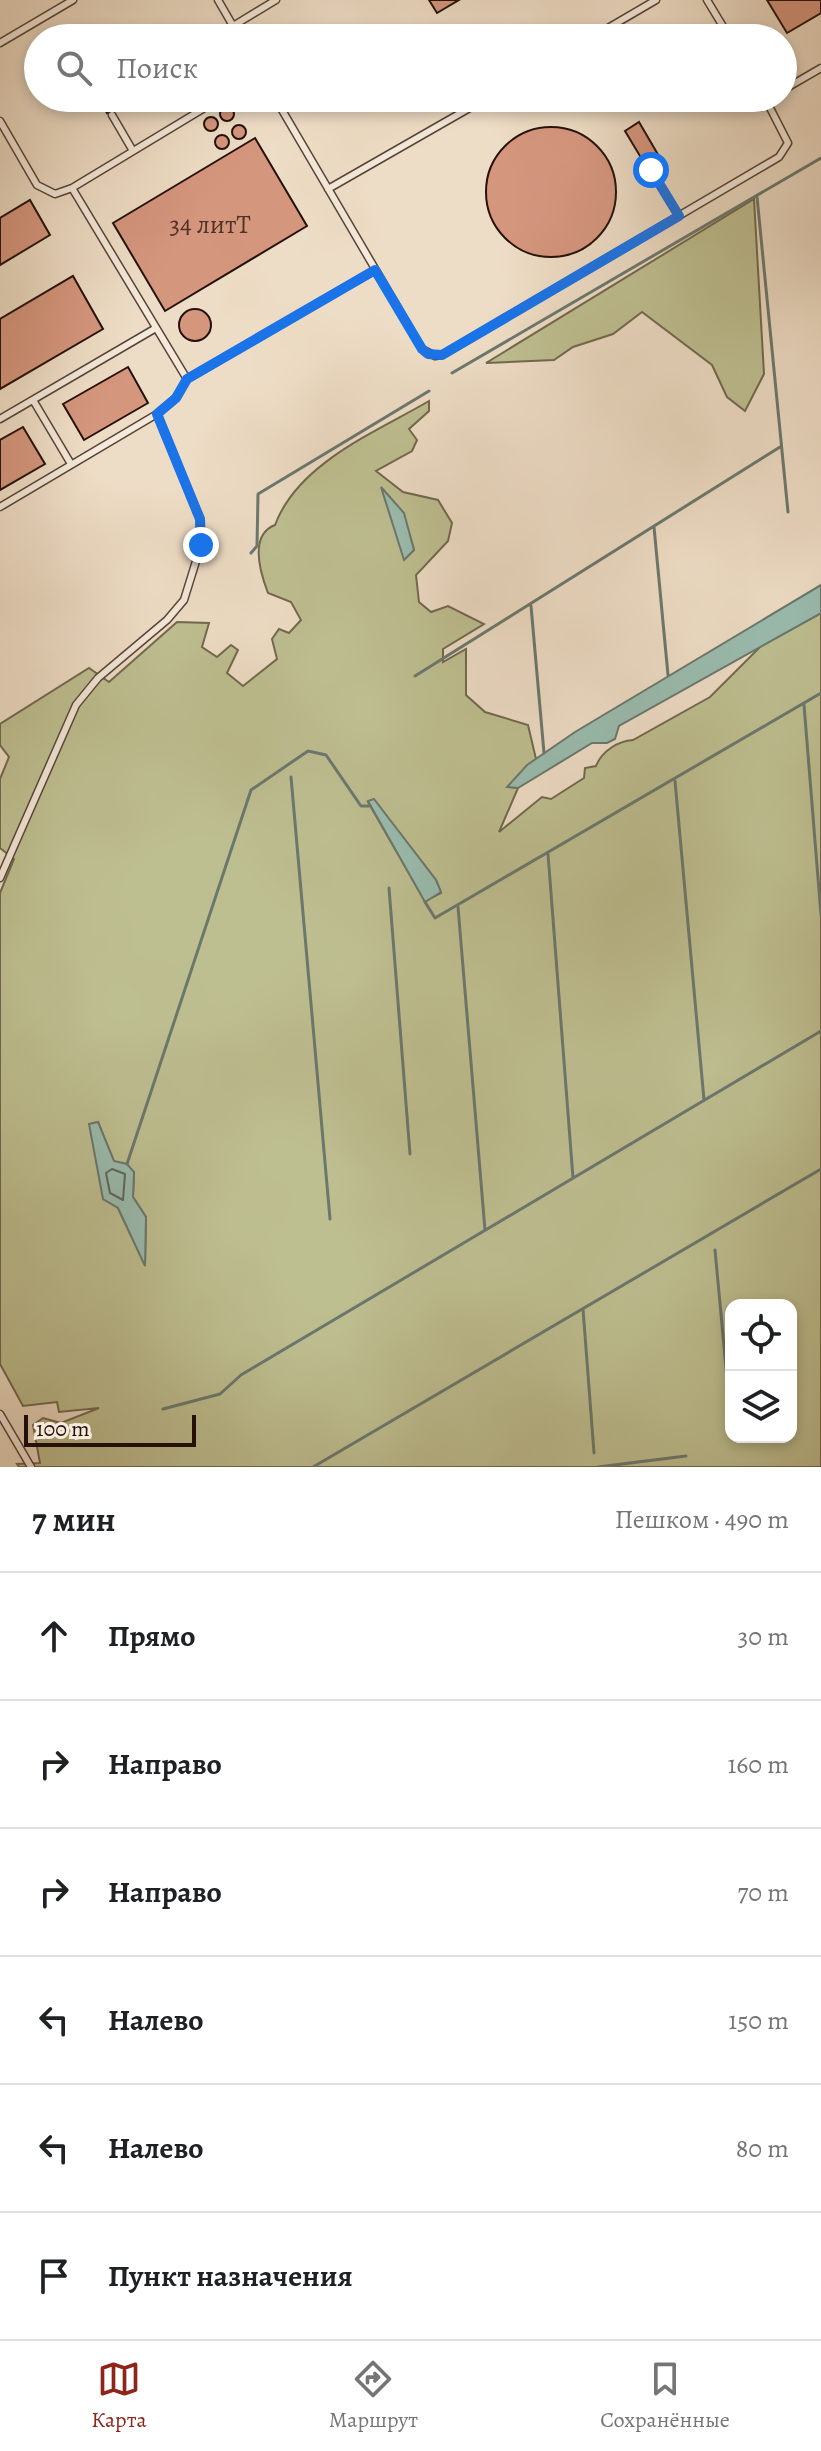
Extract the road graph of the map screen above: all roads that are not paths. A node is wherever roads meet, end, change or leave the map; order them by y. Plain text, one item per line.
1 (73, 0) edge
2 (218, 0) edge
3 (276, 0) edge
4 (656, 0) edge
5 (707, 0) edge
6 (32, 24) edge
7 (232, 24) edge
8 (236, 24) edge
9 (615, 24) edge
10 (722, 24) edge
11 (24, 29) edge
12 (0, 43) edge
13 (821, 68) edge
14 (797, 82) edge
15 (198, 112) edge
16 (283, 112) edge
17 (463, 112) edge
18 (772, 112) edge
19 (112, 115) dead end
20 (0, 121) edge
21 (133, 151) junction
22 (651, 170) dead end
23 (72, 188) junction
24 (328, 189) junction
25 (679, 216) junction
26 (375, 270) junction
27 (156, 328) junction
28 (187, 379) junction
29 (33, 400) junction
30 (157, 414) junction
31 (0, 419) edge
32 (71, 464) junction
33 (0, 507) edge
34 (0, 878) edge
35 (0, 1414) edge
36 (31, 1467) edge

1 - 6 lane
2 - 7 lane
3 - 8 lane
4 - 9 lane
5 - 10 lane
11 - 12 lane
13 - 14 lane
15 - 21 lane
16 - 24 lane
17 - 24 lane
18 - 25 lane
19 - 21 lane
20 - 23 lane
21 - 23 lane
22 - 25 lane
23 - 27 lane
24 - 26 lane
25 - 26 lane
26 - 28 lane
27 - 28 lane
27 - 29 lane
28 - 30 lane
29 - 31 lane
29 - 32 lane
30 - 32 lane
30 - 34 lane
32 - 33 lane
35 - 36 lane

